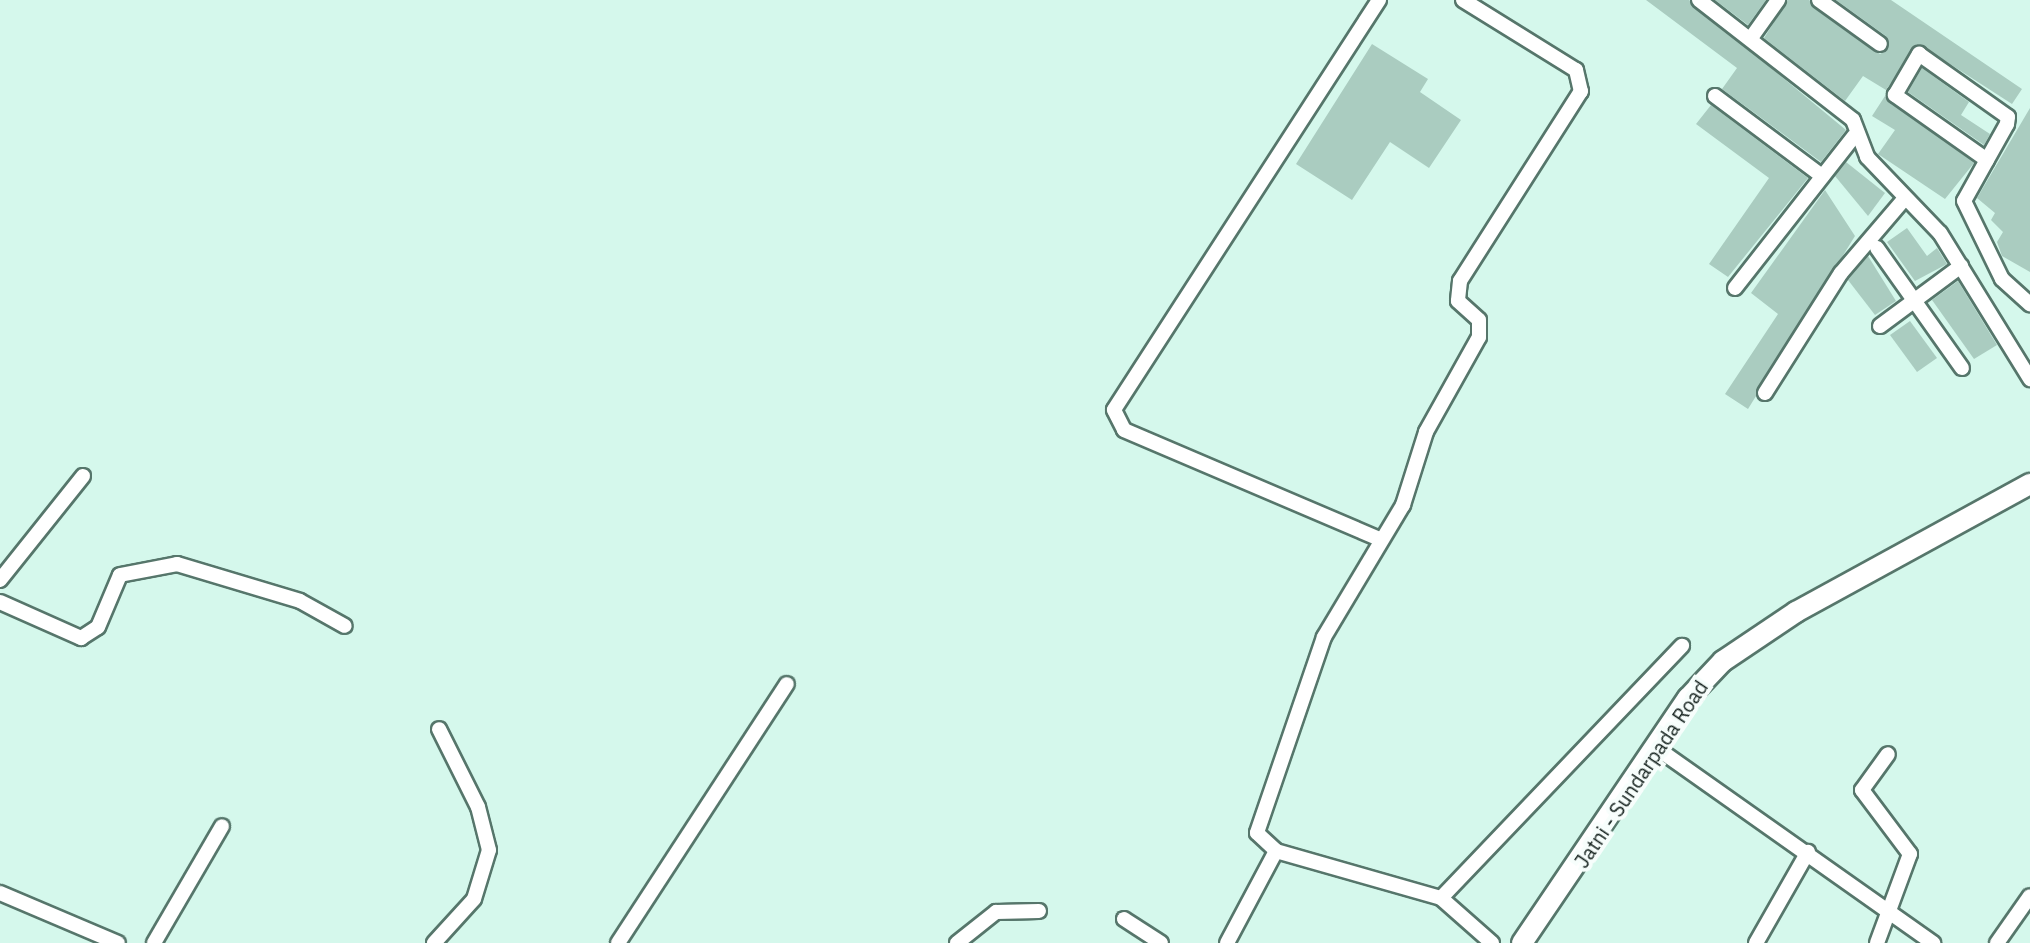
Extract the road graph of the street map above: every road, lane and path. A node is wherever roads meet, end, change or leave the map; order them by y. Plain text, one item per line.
1 (1379, 0) edge
2 (1463, 0) edge
3 (1699, 0) edge
4 (1778, 0) edge
5 (1819, 0) edge
6 (1751, 38) junction
7 (1880, 44) dead end
8 (1715, 96) dead end
9 (1854, 136) junction
10 (1987, 160) junction
11 (1822, 176) junction
12 (1905, 198) junction
13 (1877, 248) dead end
14 (1961, 266) junction
15 (1735, 288) dead end
16 (1914, 301) junction
17 (2030, 304) edge
18 (1880, 326) dead end
19 (1962, 368) dead end
20 (2030, 379) edge
21 (1765, 393) dead end
22 (83, 476) dead end
23 (2030, 484) edge
24 (1382, 540) junction
25 (0, 580) edge
26 (0, 602) edge
27 (345, 626) dead end
28 (1682, 646) dead end
29 (787, 684) dead end
30 (439, 729) dead end
31 (1658, 749) junction
32 (1888, 754) dead end
33 (222, 826) dead end
34 (1276, 851) junction
35 (1808, 852) junction
36 (0, 893) edge
37 (2030, 896) edge
38 (1441, 898) junction
39 (1889, 908) junction
40 (1039, 911) dead end
41 (1124, 919) dead end
42 (118, 943) edge
43 (154, 943) edge
44 (434, 943) edge
45 (618, 943) edge
46 (957, 943) edge
47 (1161, 943) edge
48 (1227, 943) edge
49 (1492, 943) edge
50 (1522, 943) edge
51 (1756, 943) edge
52 (1877, 943) edge
53 (1933, 943) edge
54 (1997, 943) edge

1 - 24 street
2 - 24 street
3 - 6 street
4 - 6 street
5 - 7 street
6 - 9 street
8 - 11 street
9 - 11 street
9 - 12 street
10 - 10 street
10 - 17 street
11 - 15 street
12 - 14 street
12 - 21 street
13 - 16 street
14 - 16 street
14 - 20 street
16 - 18 street
16 - 19 street
22 - 25 street
23 - 31 main road, Jatni - Sundarpada Road
24 - 34 street
26 - 27 street
28 - 38 street
29 - 45 street
30 - 44 street
31 - 35 street
31 - 50 main road, Jatni - Sundarpada Road
32 - 39 street
33 - 43 street
34 - 38 street
34 - 48 street
35 - 39 street
35 - 51 street
36 - 42 street
37 - 54 street
38 - 49 street
39 - 52 street
39 - 53 street
40 - 46 street
41 - 47 street

